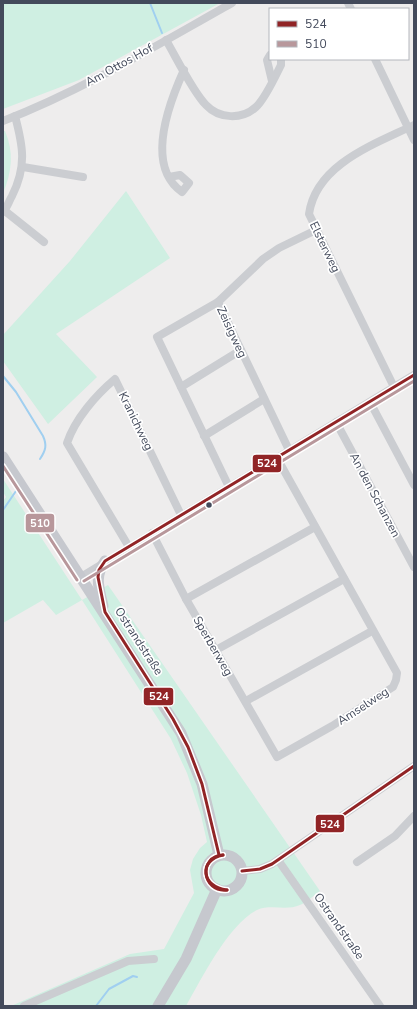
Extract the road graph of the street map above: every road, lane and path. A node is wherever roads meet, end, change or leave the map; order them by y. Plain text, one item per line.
1 (232, 3) edge
2 (166, 40) junction
3 (269, 57) edge
4 (281, 60) edge
5 (376, 60) edge
6 (184, 70) junction
7 (272, 81) junction
8 (15, 116) junction
9 (3, 121) edge
10 (411, 126) edge
11 (414, 140) edge
12 (23, 168) junction
13 (83, 177) dead end
14 (169, 177) dead end
15 (4, 211) edge
16 (316, 230) junction
17 (44, 242) dead end
18 (218, 302) junction
19 (241, 350) junction
20 (414, 375) edge
21 (181, 387) junction
22 (394, 387) junction
23 (264, 399) junction
24 (370, 402) junction
25 (336, 422) junction
26 (204, 436) junction
27 (289, 450) junction
28 (3, 457) edge
29 (277, 458) junction
30 (414, 485) edge
31 (229, 487) junction
32 (181, 515) junction
33 (315, 527) junction
34 (152, 533) junction
35 (129, 547) junction
36 (106, 561) junction
37 (414, 567) edge
38 (81, 577) junction
39 (344, 579) junction
40 (186, 599) junction
41 (105, 612) junction
42 (372, 631) junction
43 (216, 650) junction
44 (246, 701) junction
45 (277, 756) joint
46 (414, 766) edge
47 (414, 816) edge
48 (219, 855) junction
49 (278, 860) junction
50 (357, 862) dead end
51 (242, 871) junction
52 (217, 889) junction
53 (154, 959) dead end
54 (24, 1006) edge
55 (158, 1006) edge
56 (380, 1006) edge

1 - 2 street, Am Ottos Hof
2 - 6 street
2 - 8 street, Am Ottos Hof
3 - 7 street
4 - 7 street
5 - 10 street
6 - 7 street
6 - 14 street
8 - 9 street, Am Ottos Hof
8 - 12 street
10 - 11 street
10 - 16 street, Elsterweg
12 - 13 street
12 - 15 street
15 - 17 street
16 - 18 street, Zeisigweg
16 - 22 street, Elsterweg
18 - 19 street, Zeisigweg
18 - 21 street
19 - 21 street
19 - 23 street, Zeisigweg
20 - 22 street
21 - 26 street
22 - 24 street
23 - 26 street
23 - 27 street, Zeisigweg
24 - 25 street
24 - 30 street
25 - 27 street
25 - 37 street, An den Schanzen
26 - 31 street
27 - 29 street
28 - 38 main road, Ostrandstraße
29 - 31 street
29 - 33 street, Amselweg
31 - 32 street
32 - 34 street
32 - 35 street, Kranichweg
33 - 39 street, Amselweg
33 - 40 street
34 - 35 street
34 - 40 street, Sperberweg
35 - 36 street
36 - 38 street
36 - 41 main road
38 - 41 main road, Ostrandstraße
39 - 42 street, Amselweg
39 - 43 street
40 - 43 street, Sperberweg
41 - 48 main road, Ostrandstraße
42 - 44 street
42 - 45 street, Amselweg
43 - 44 street, Sperberweg
44 - 45 street, Sperberweg
46 - 49 street
47 - 50 street
48 - 51 main road
48 - 52 main road
49 - 51 street
49 - 56 street, Ostrandstraße
51 - 52 main road
52 - 55 main road
53 - 54 street

